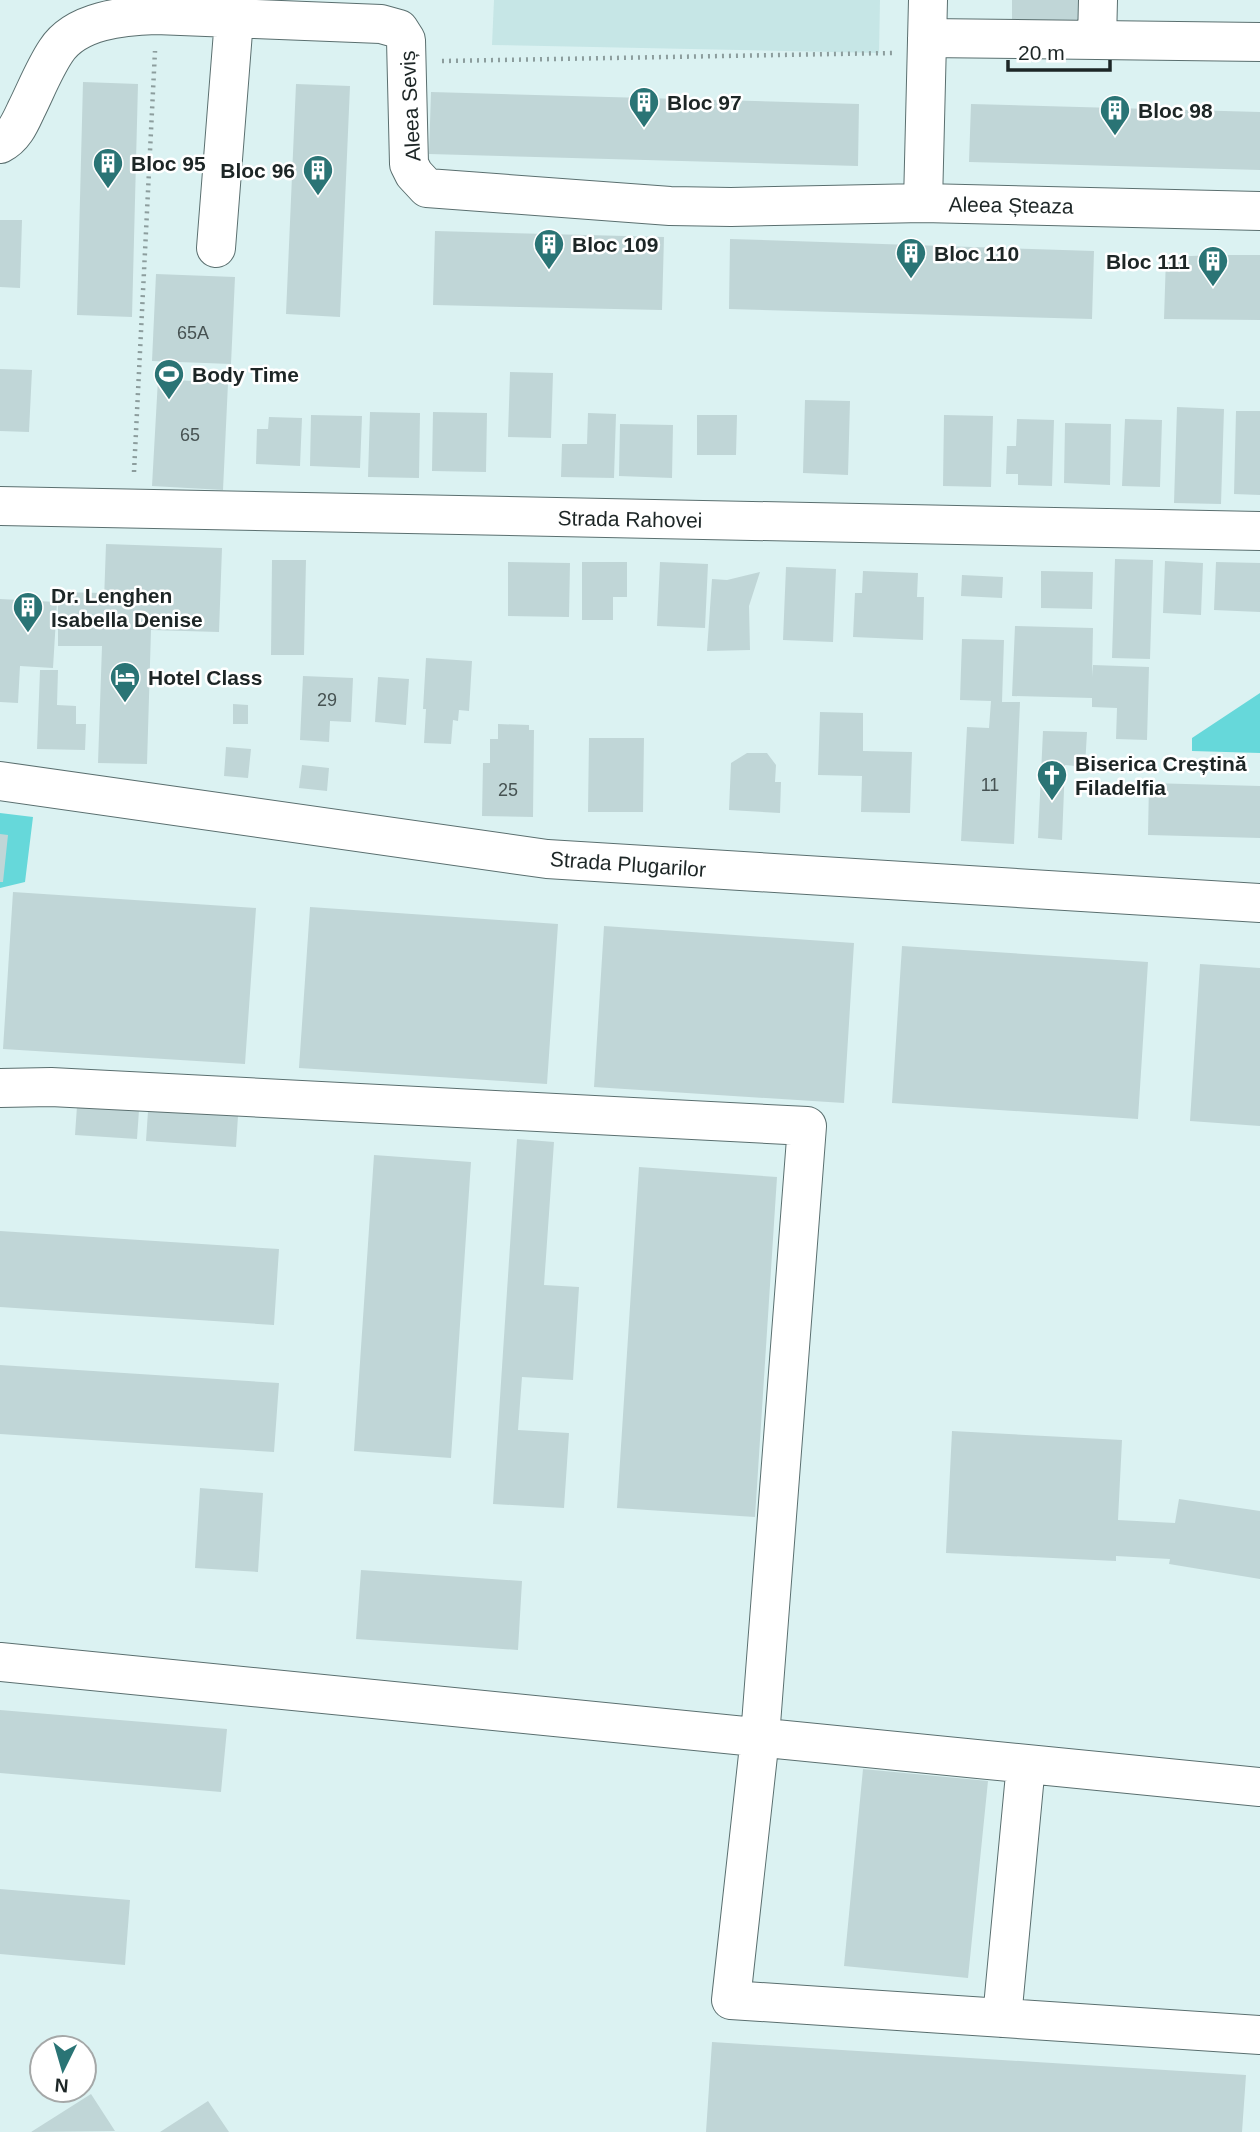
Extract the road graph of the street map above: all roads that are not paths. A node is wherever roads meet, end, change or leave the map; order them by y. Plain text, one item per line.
1 (928, 0) edge
2 (1098, 0) edge
3 (99, 11) edge
4 (233, 19) junction
5 (1097, 40) junction
6 (1260, 42) edge
7 (927, 46) junction
8 (0, 144) edge
9 (923, 203) junction
10 (1260, 211) edge
11 (216, 248) dead end
12 (0, 506) edge
13 (1260, 531) edge
14 (0, 781) edge
15 (1260, 903) edge
16 (0, 1088) edge
17 (0, 1662) edge
18 (760, 1737) junction
19 (1026, 1764) junction
20 (1260, 1787) edge
21 (1002, 2018) junction
22 (1260, 2035) edge

1 - 7 street, Aleea Șteaza
2 - 5 street
3 - 4 street, Aleea Seviș
3 - 8 street, Aleea Seviș
4 - 9 street, Aleea Seviș
4 - 11 street
5 - 6 street
5 - 7 street
7 - 9 street, Aleea Șteaza
9 - 10 street, Aleea Șteaza
12 - 13 street, Strada Rahovei
14 - 15 street, Strada Plugarilor
16 - 18 street
17 - 18 street
18 - 19 street
18 - 21 street
19 - 20 street
19 - 21 street
21 - 22 street

